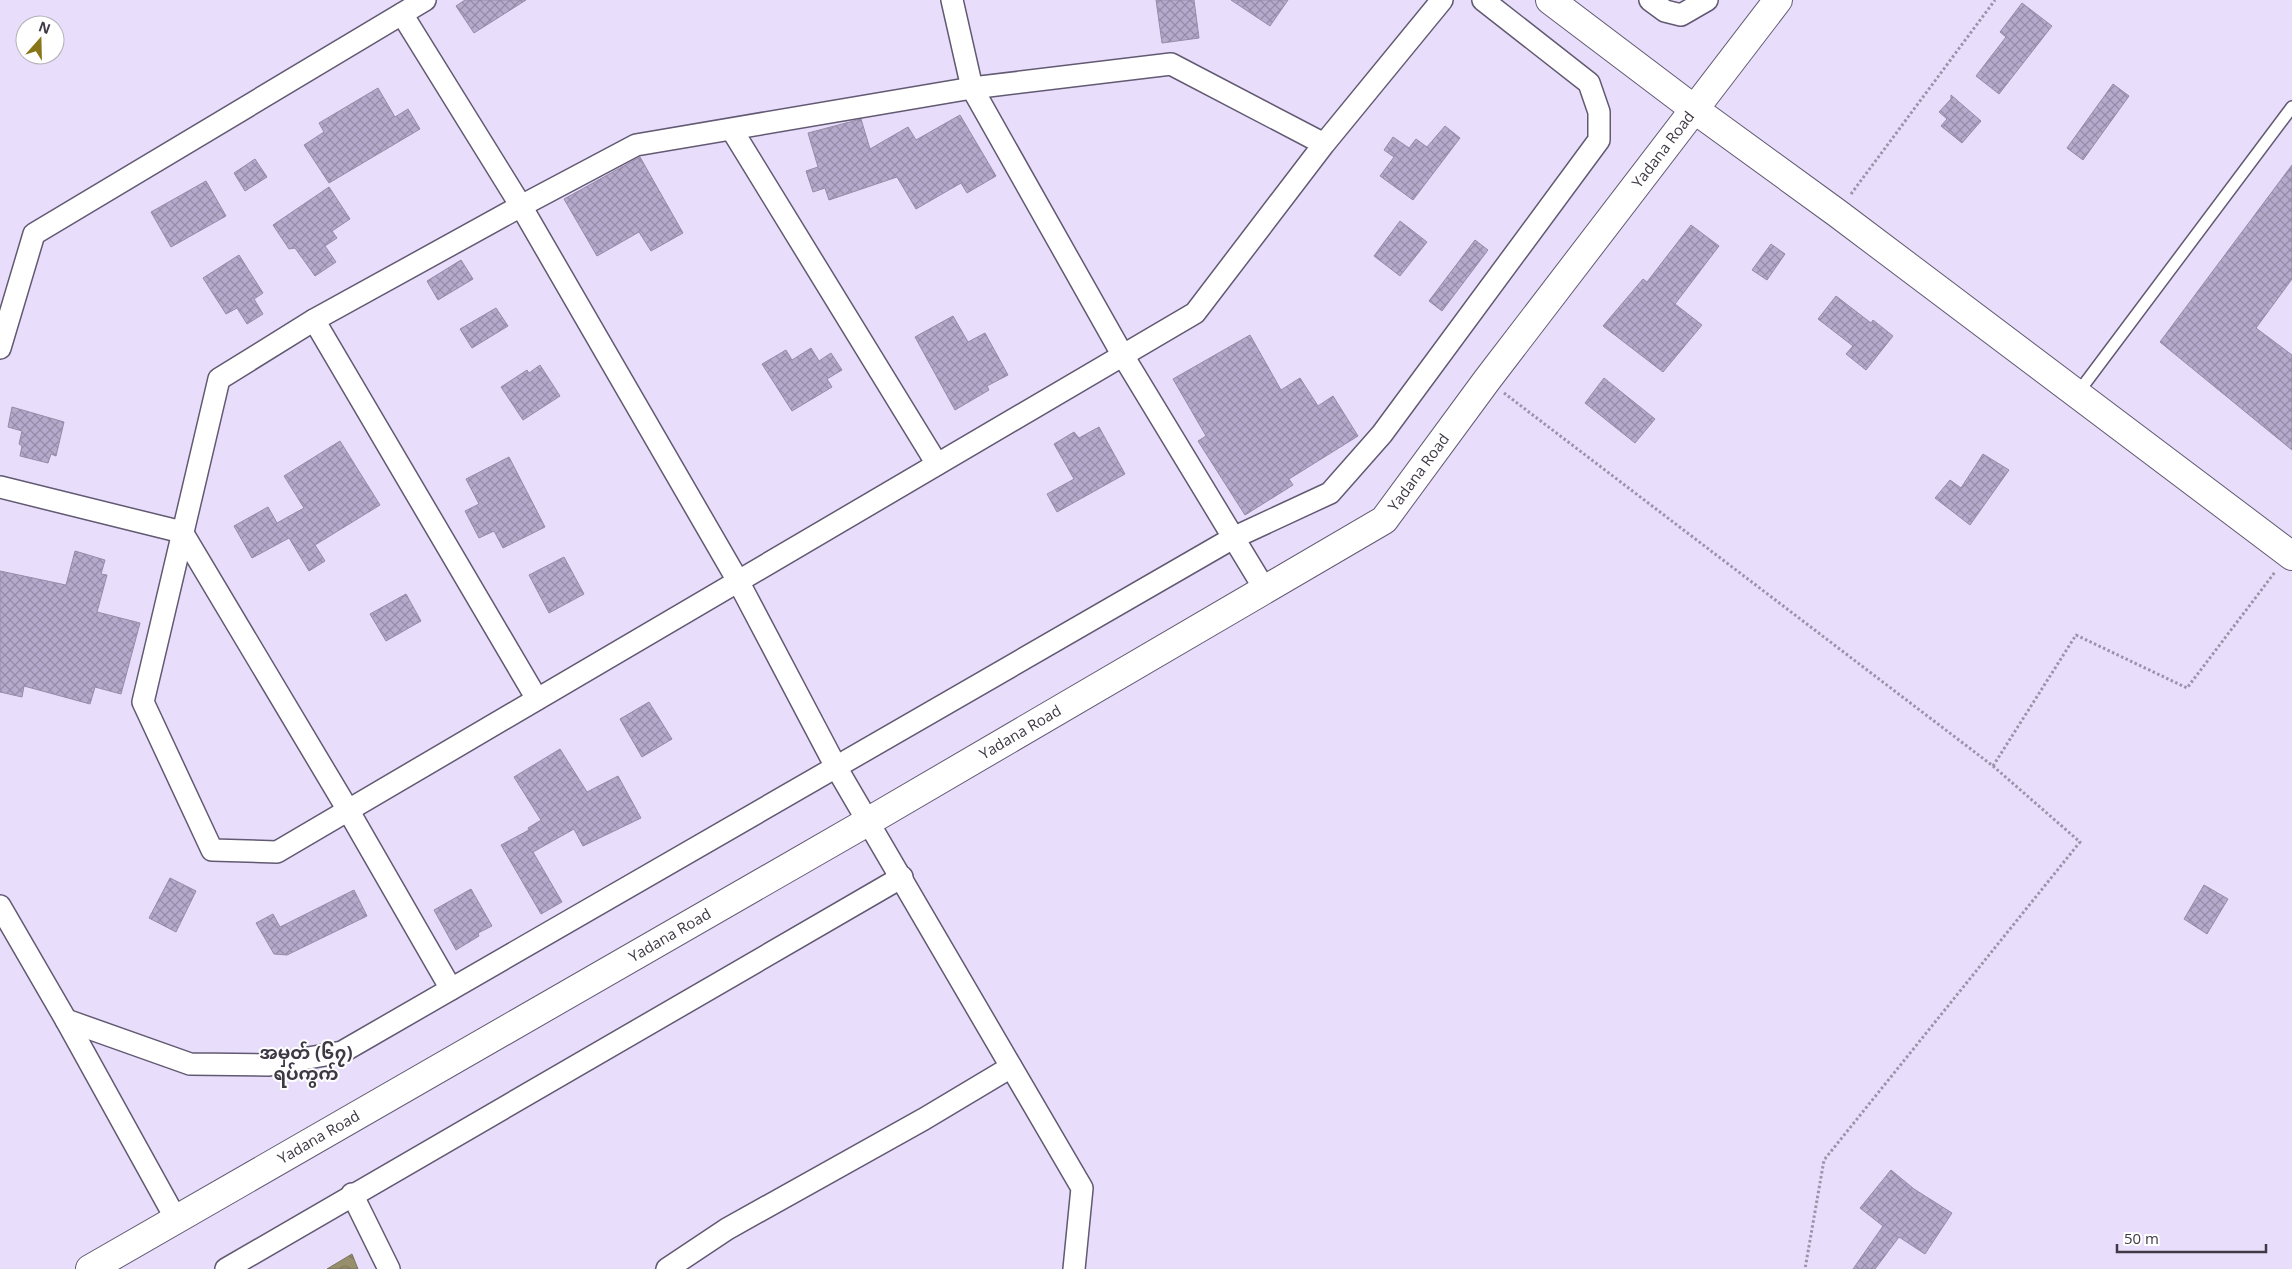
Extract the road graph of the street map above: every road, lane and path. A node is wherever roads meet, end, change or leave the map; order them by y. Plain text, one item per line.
1 (425, 0) edge
2 (952, 0) edge
3 (1442, 0) edge
4 (1483, 0) edge
5 (1550, 0) edge
6 (1650, 0) edge
7 (1707, 0) edge
8 (1778, 0) edge
9 (1995, 0) edge
10 (402, 14) junction
11 (972, 88) junction
12 (2292, 107) edge
13 (1694, 109) junction
14 (732, 130) junction
15 (1324, 144) junction
16 (521, 206) junction
17 (1837, 213) junction
18 (314, 320) junction
19 (0, 348) edge
20 (1122, 354) junction
21 (1487, 380) junction
22 (2077, 394) junction
23 (937, 464) junction
24 (0, 487) edge
25 (182, 532) junction
26 (1233, 538) junction
27 (2291, 553) edge
28 (738, 581) junction
29 (1264, 588) junction
30 (537, 700) junction
31 (1992, 766) junction
32 (836, 767) junction
33 (348, 810) junction
34 (869, 821) junction
35 (902, 877) junction
36 (0, 906) edge
37 (450, 990) junction
38 (66, 1020) junction
39 (1011, 1067) junction
40 (352, 1194) junction
41 (176, 1219) junction
42 (90, 1269) edge
43 (226, 1269) edge
44 (389, 1269) edge
45 (667, 1269) edge
46 (1074, 1269) edge
47 (1806, 1269) edge

1 - 10 street
2 - 11 street
3 - 15 street
4 - 26 street
5 - 13 main road
6 - 7 street
8 - 13 main road, Yadana Road
9 - 17 path
10 - 16 street
10 - 19 street
11 - 14 street
11 - 15 street
11 - 20 street
12 - 22 lane
13 - 17 main road
13 - 21 main road, Yadana Road
14 - 16 street
14 - 23 street
15 - 20 street
16 - 18 street
16 - 28 street
17 - 22 main road
18 - 25 street
18 - 30 street
20 - 23 street
20 - 26 street
21 - 29 main road, Yadana Road
21 - 31 path
22 - 27 main road
23 - 28 street
24 - 25 street
25 - 33 street
25 - 33 street
26 - 29 street
26 - 32 street
27 - 31 path
28 - 30 street
28 - 32 street
29 - 34 main road, Yadana Road
30 - 33 street
31 - 47 path
32 - 34 street
32 - 37 street
33 - 37 street
34 - 35 street
34 - 41 main road, Yadana Road
35 - 39 street
35 - 40 street
36 - 38 street
37 - 38 street
38 - 41 street
39 - 45 street
39 - 46 street
40 - 43 street
40 - 44 street
41 - 42 main road, Yadana Road

